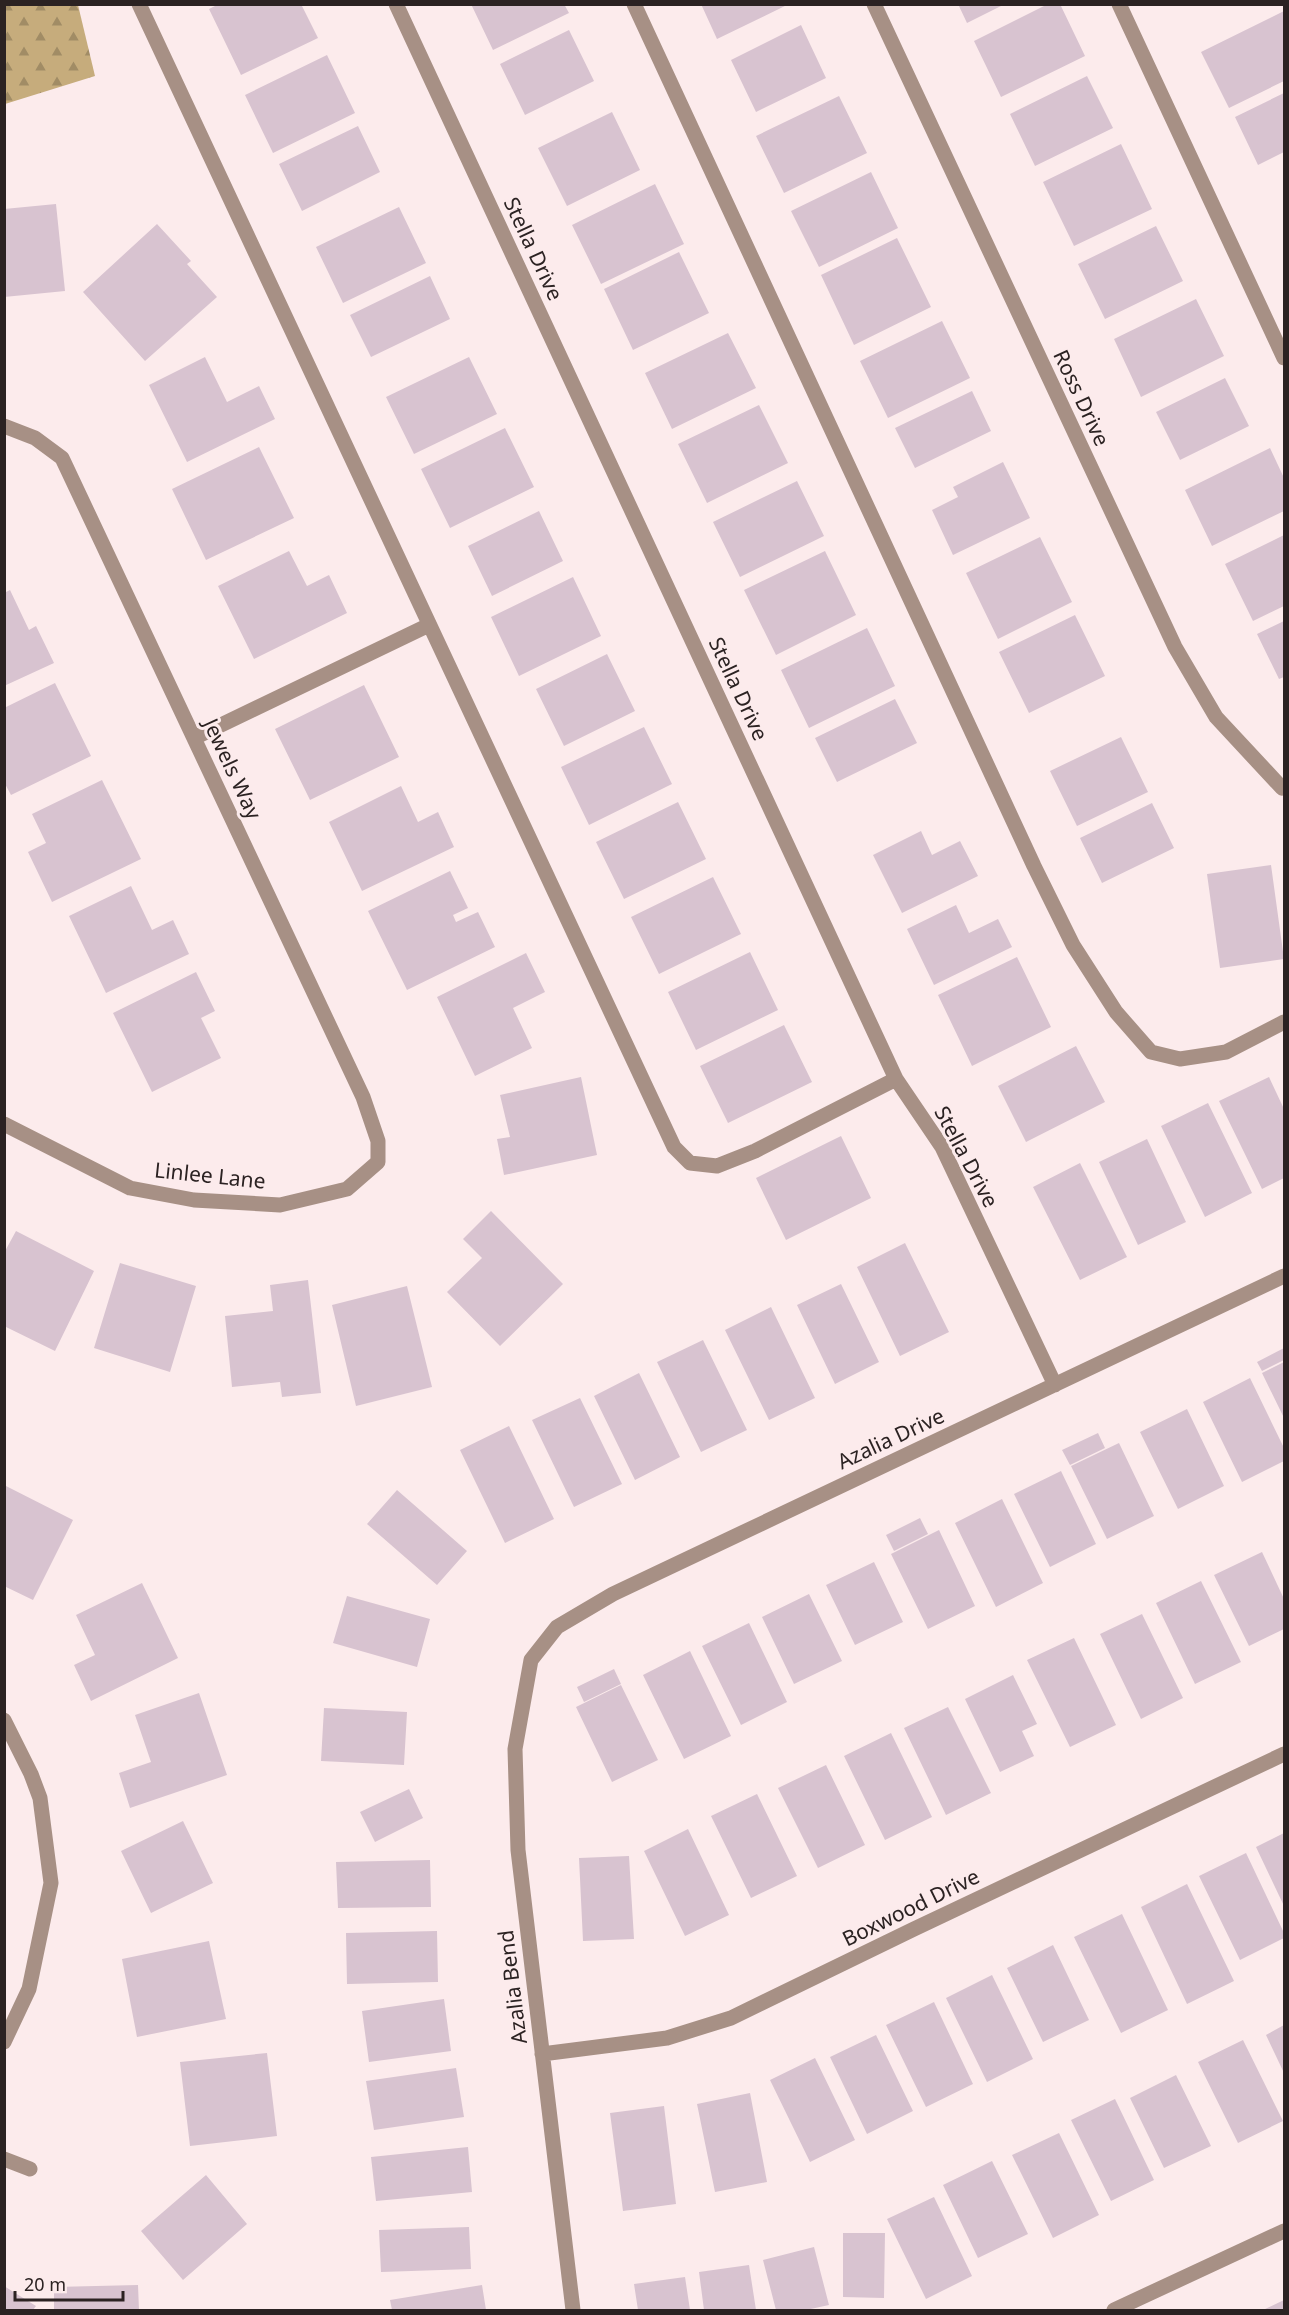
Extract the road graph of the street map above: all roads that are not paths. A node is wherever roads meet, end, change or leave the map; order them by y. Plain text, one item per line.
1 (139, 4) edge
2 (396, 4) edge
3 (634, 4) edge
4 (874, 4) edge
5 (1119, 4) edge
6 (1284, 358) edge
7 (4, 426) edge
8 (429, 625) junction
9 (194, 738) junction
10 (1283, 787) edge
11 (1284, 1022) edge
12 (896, 1079) junction
13 (4, 1124) edge
14 (378, 1162) joint
15 (1284, 1276) edge
16 (1055, 1385) junction
17 (531, 1660) joint
18 (4, 1720) edge
19 (1284, 1754) edge
20 (4, 2042) edge
21 (542, 2054) junction
22 (4, 2159) edge
23 (30, 2169) dead end
24 (1284, 2231) edge
25 (573, 2310) edge
26 (1114, 2310) edge

1 - 8 street
2 - 12 street, Stella Drive
3 - 11 street
4 - 10 street, Ross Drive
5 - 6 street
7 - 9 street, Jewels Way
8 - 9 street
8 - 12 street
9 - 14 street, Jewels Way
12 - 16 street, Stella Drive
13 - 14 street, Linlee Lane
15 - 16 street, Azalia Drive
16 - 17 street, Azalia Drive
17 - 21 street, Azalia Bend
18 - 20 street
19 - 21 street, Boxwood Drive
21 - 25 street, Azalia Bend
22 - 23 street
24 - 26 street

